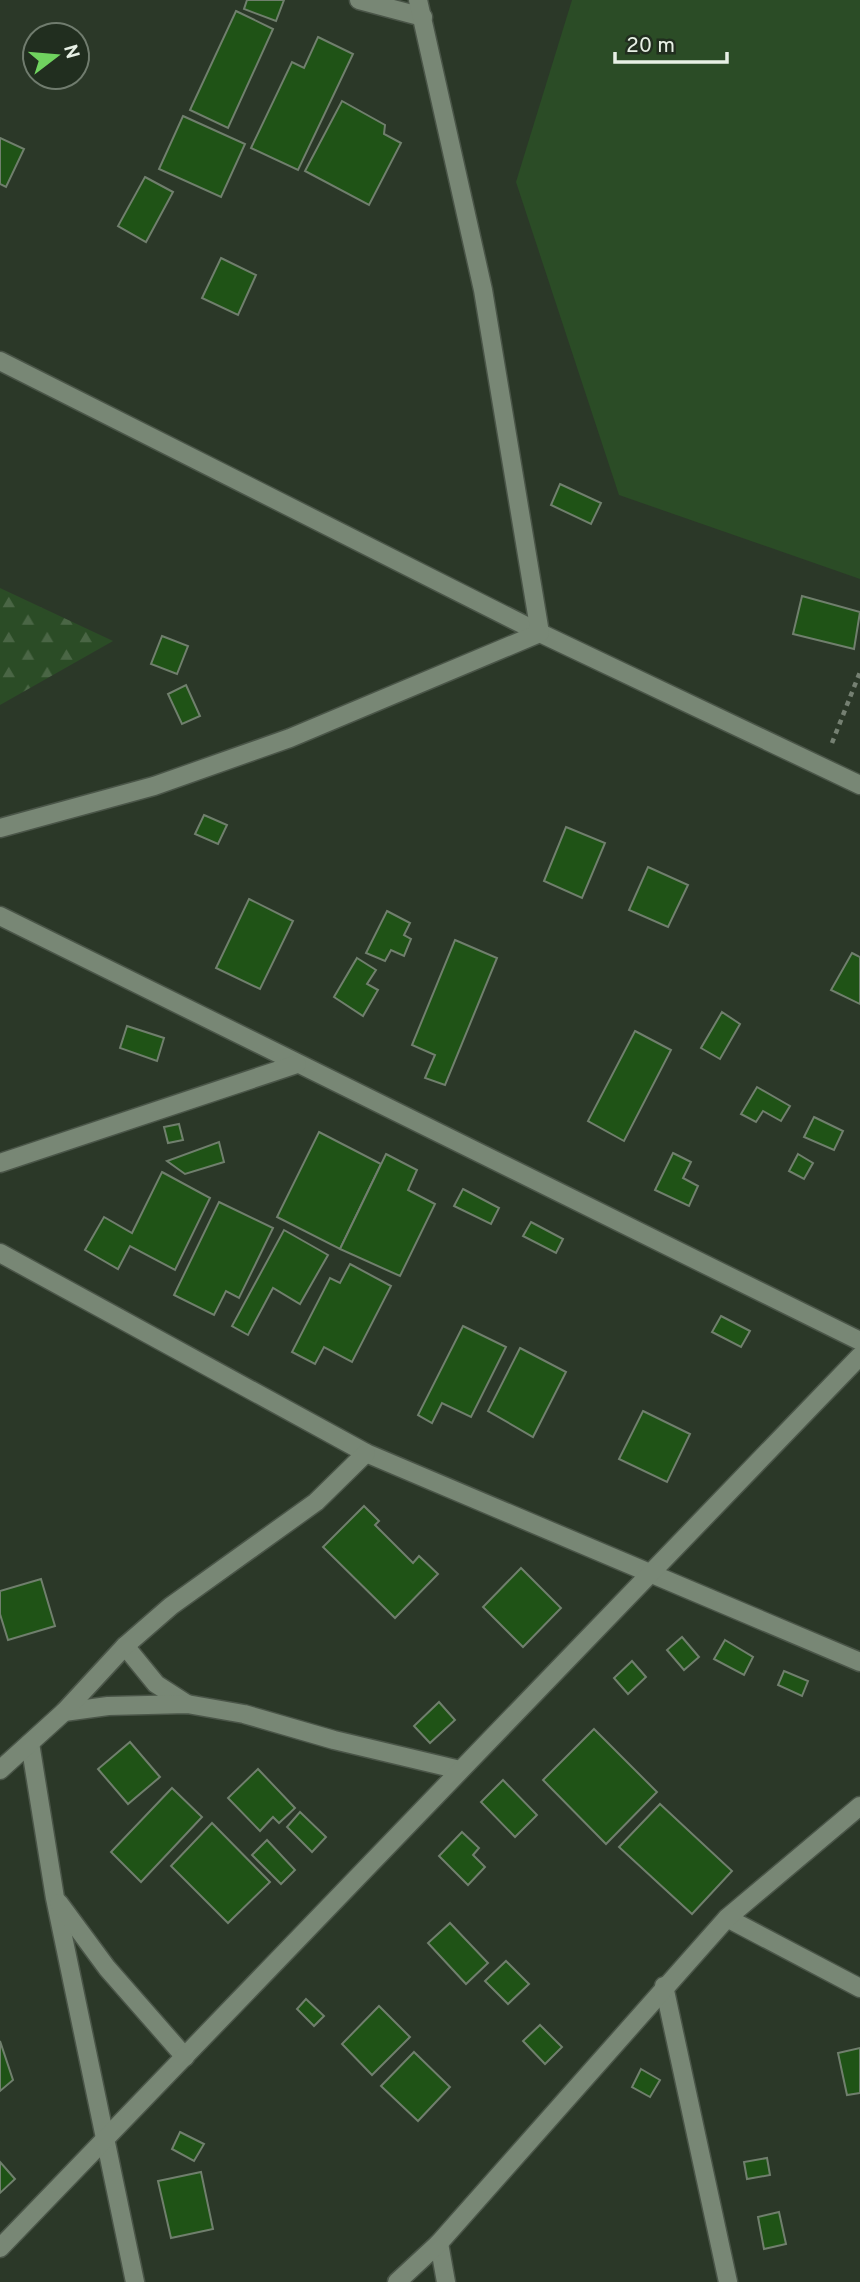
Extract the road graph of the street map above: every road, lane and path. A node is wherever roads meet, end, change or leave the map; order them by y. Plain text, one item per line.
1 (359, 0) edge
2 (420, 9) edge
3 (0, 361) edge
4 (540, 633) junction
5 (860, 672) edge
6 (823, 767) junction
7 (860, 785) edge
8 (0, 828) edge
9 (0, 916) edge
10 (297, 1064) junction
11 (0, 1163) edge
12 (0, 1253) edge
13 (860, 1341) edge
14 (860, 1356) edge
15 (366, 1453) junction
16 (650, 1572) junction
17 (125, 1646) junction
18 (860, 1662) edge
19 (187, 1704) junction
20 (64, 1712) junction
21 (30, 1743) junction
22 (0, 1770) edge
23 (460, 1770) junction
24 (860, 1806) edge
25 (55, 1898) junction
26 (727, 1918) junction
27 (664, 1986) junction
28 (860, 1988) edge
29 (185, 2057) junction
30 (107, 2139) junction
31 (439, 2243) junction
32 (0, 2248) edge
33 (135, 2282) edge
34 (397, 2282) edge
35 (446, 2282) edge
36 (728, 2282) edge

1 - 2 street
2 - 4 street
3 - 4 street
4 - 6 street
4 - 8 street
5 - 6 path
6 - 7 street
9 - 10 street
10 - 11 street
10 - 13 street
12 - 15 street
14 - 16 street
15 - 16 street
15 - 17 street
16 - 18 street
16 - 23 street
17 - 19 street
17 - 20 street
19 - 20 street
19 - 23 street
20 - 21 street
21 - 22 street
21 - 25 street
23 - 29 street
24 - 26 street
25 - 29 street
25 - 30 street
26 - 27 street
26 - 28 street
27 - 31 street
27 - 36 street
29 - 30 street
30 - 32 street
30 - 33 street
31 - 34 street
31 - 35 street

